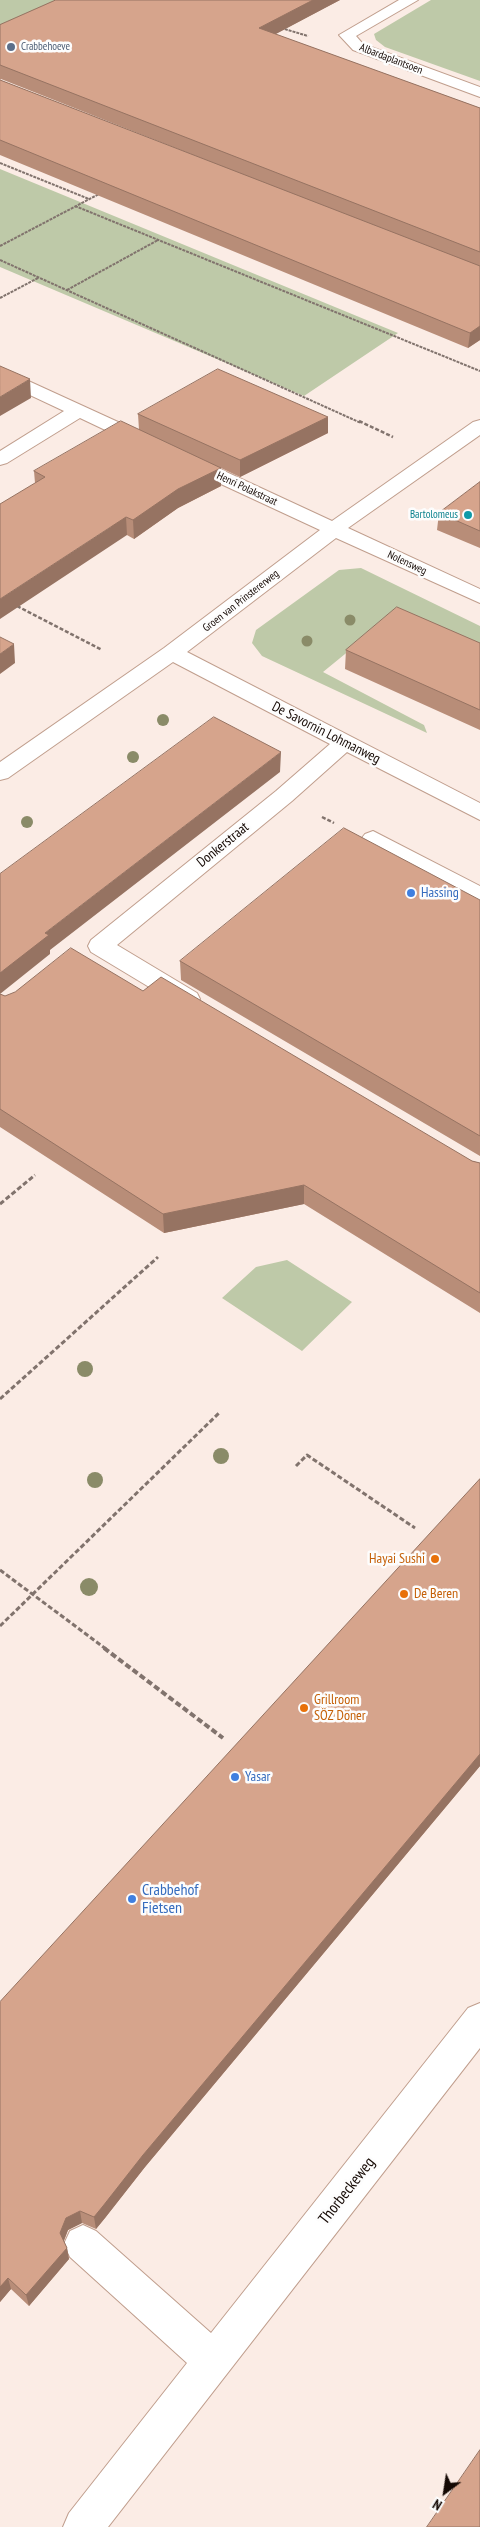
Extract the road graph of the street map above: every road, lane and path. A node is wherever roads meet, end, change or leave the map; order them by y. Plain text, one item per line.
1 (410, 0) edge
2 (280, 28) edge
3 (346, 35) junction
4 (480, 92) edge
5 (0, 163) edge
6 (106, 190) edge
7 (89, 199) junction
8 (75, 206) junction
9 (158, 240) junction
10 (0, 241) edge
11 (4, 243) junction
12 (0, 246) edge
13 (0, 260) edge
14 (38, 278) junction
15 (67, 290) junction
16 (0, 298) edge
17 (480, 371) edge
18 (0, 374) edge
19 (78, 411) junction
20 (480, 426) edge
21 (437, 456) junction
22 (0, 459) edge
23 (334, 529) junction
24 (480, 597) edge
25 (17, 606) edge
26 (172, 653) junction
27 (145, 672) junction
28 (344, 742) junction
29 (0, 773) edge
30 (480, 812) edge
31 (373, 839) dead end
32 (480, 896) edge
33 (210, 1011) edge
34 (35, 1175) dead end
35 (0, 1204) edge
36 (158, 1257) dead end
37 (0, 1399) edge
38 (220, 1412) dead end
39 (296, 1466) dead end
40 (415, 1528) dead end
41 (0, 1570) edge
42 (32, 1595) junction
43 (0, 1626) edge
44 (223, 1738) dead end
45 (480, 2020) edge
46 (83, 2244) dead end
47 (214, 2362) junction
48 (83, 2527) edge

1 - 3 street, Albardaplantsoen
2 - 3 path
3 - 4 street, Albardaplantsoen
5 - 7 path
6 - 7 path
7 - 8 path
8 - 9 path
8 - 11 path
9 - 15 path
9 - 17 path
10 - 11 path
11 - 12 path
13 - 14 path
14 - 15 path
14 - 16 path
15 - 21 path
18 - 19 street, Henri Polakstraat
19 - 22 street
19 - 23 street, Henri Polakstraat
20 - 21 street, Groen van Prinstererweg
21 - 23 street, Groen van Prinstererweg
23 - 24 street, Nolensweg
23 - 26 street, Groen van Prinstererweg
25 - 27 path
26 - 27 street, Groen van Prinstererweg
26 - 28 street, De Savornin Lohmanweg
27 - 29 street, Groen van Prinstererweg
28 - 30 street, De Savornin Lohmanweg
28 - 33 street, Donkerstraat
31 - 32 street
34 - 35 path
36 - 37 path
38 - 42 path
39 - 40 path
41 - 42 path
42 - 43 path
42 - 44 path
45 - 47 street, Thorbeckeweg
46 - 47 street
47 - 48 street, Thorbeckeweg

